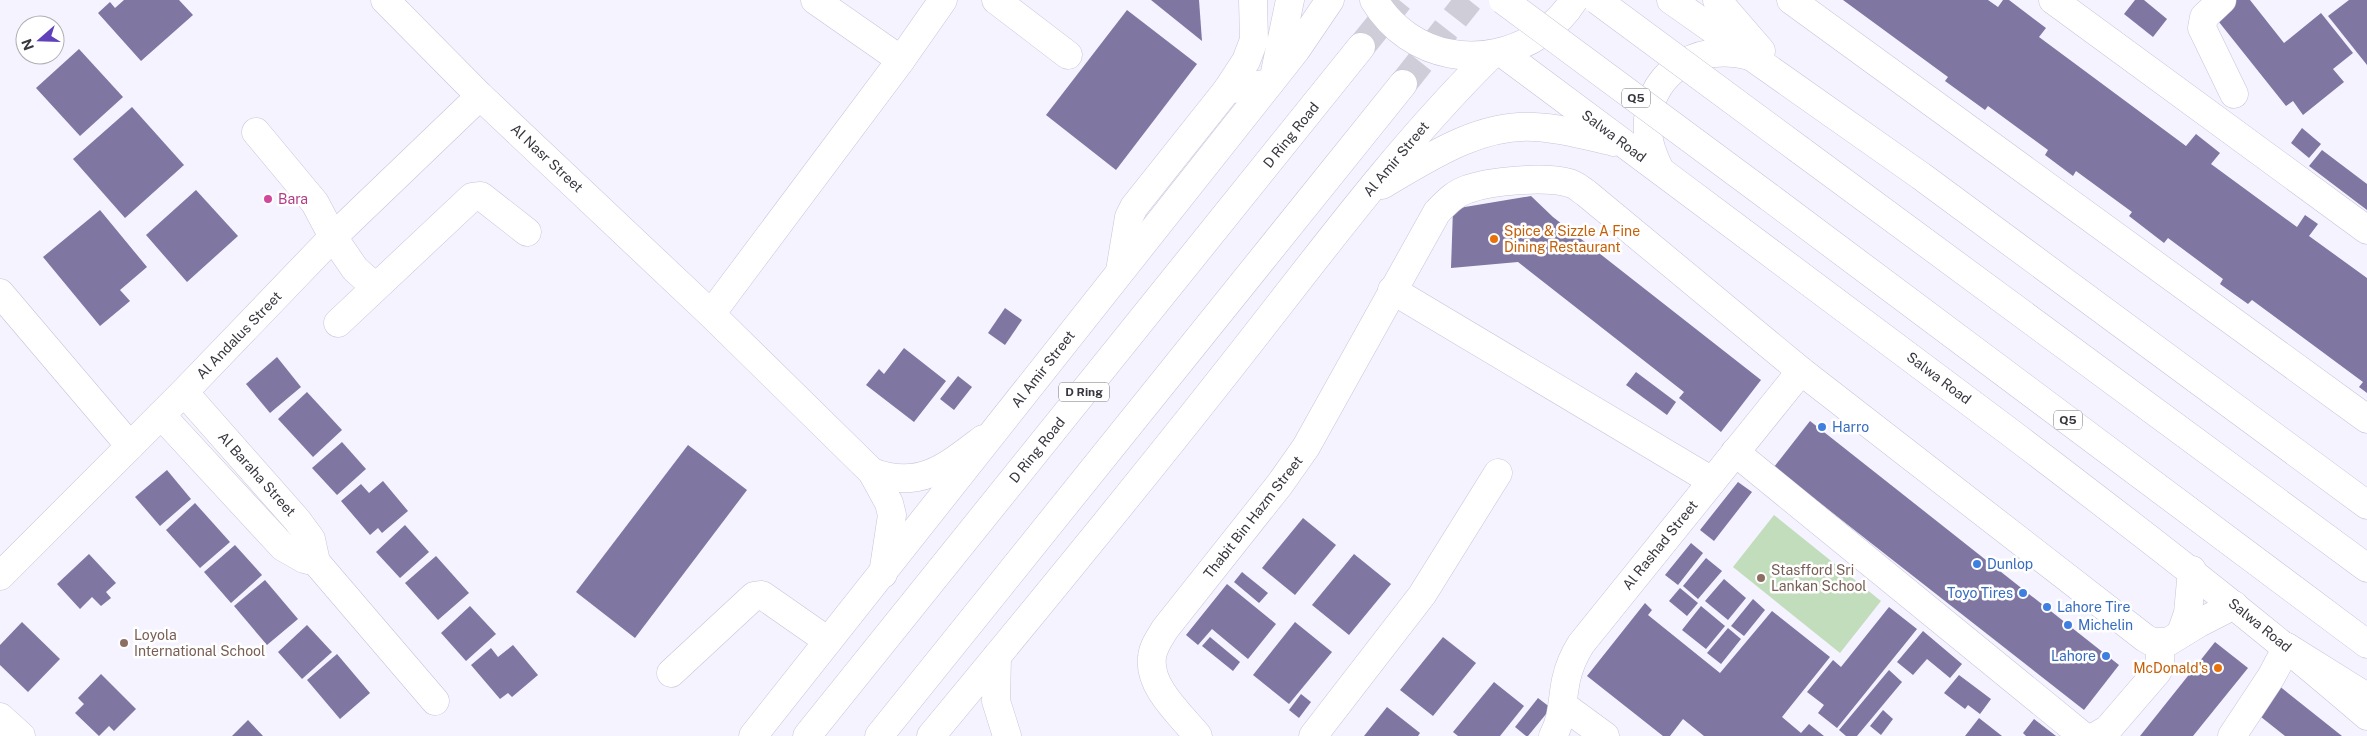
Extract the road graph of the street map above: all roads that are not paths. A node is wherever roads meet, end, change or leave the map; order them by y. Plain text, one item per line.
1 (385, 0) edge
2 (815, 0) edge
3 (943, 0) edge
4 (996, 0) edge
5 (1253, 0) edge
6 (1290, 0) edge
7 (1330, 0) edge
8 (1374, 0) edge
9 (1503, 0) edge
10 (1574, 0) edge
11 (1597, 0) edge
12 (1671, 0) edge
13 (1717, 0) edge
14 (1791, 0) edge
15 (2053, 0) edge
16 (2222, 0) edge
17 (1361, 47) tunnel mouth
18 (1496, 54) junction
19 (1068, 55) dead end
20 (1754, 57) junction
21 (901, 60) junction
22 (1778, 74) junction
23 (1271, 81) junction
24 (1403, 84) tunnel mouth
25 (1227, 90) junction
26 (2234, 94) dead end
27 (480, 96) junction
28 (256, 132) dead end
29 (1625, 145) junction
30 (1660, 170) junction
31 (1369, 192) junction
32 (2367, 230) edge
33 (527, 232) dead end
34 (333, 237) junction
35 (1120, 271) junction
36 (375, 287) junction
37 (1392, 290) junction
38 (0, 293) edge
39 (712, 314) junction
40 (338, 323) dead end
41 (1801, 371) junction
42 (184, 392) junction
43 (162, 415) junction
44 (2367, 419) edge
45 (995, 430) junction
46 (130, 446) junction
47 (1735, 452) junction
48 (251, 468) junction
49 (872, 472) junction
50 (1498, 473) dead end
51 (1712, 481) junction
52 (229, 488) junction
53 (2367, 504) edge
54 (316, 562) junction
55 (2367, 568) edge
56 (2192, 570) junction
57 (882, 574) junction
58 (0, 576) edge
59 (2234, 605) junction
60 (2171, 638) junction
61 (828, 640) junction
62 (2367, 644) edge
63 (2287, 647) junction
64 (997, 656) junction
65 (671, 673) dead end
66 (2367, 697) edge
67 (435, 701) dead end
68 (1564, 706) junction
69 (2367, 716) edge
70 (0, 717) edge
71 (21, 736) edge
72 (753, 736) edge
73 (807, 736) edge
74 (878, 736) edge
75 (931, 736) edge
76 (1007, 736) edge
77 (1198, 736) edge
78 (1313, 736) edge
79 (1552, 736) edge
80 (1605, 736) edge
81 (2082, 736) edge
82 (2096, 736) edge
83 (2232, 736) edge

1 - 27 main road, Al Nasr Street
2 - 21 main road
3 - 21 main road
4 - 19 main road
5 - 25 main road
6 - 23 main road
7 - 23 main road, Al Amir Street
8 - 18 main road
9 - 62 main road, Q5, bridge
10 - 18 main road
11 - 55 main road, bridge
12 - 20 main road
13 - 22 main road
14 - 44 main road
15 - 32 main road
16 - 26 main road
17 - 73 main road, D Ring Road / D Ring
18 - 29 main road, Salwa Road
18 - 31 main road, Al Amir Street
20 - 22 main road
20 - 30 main road
21 - 39 main road
22 - 53 main road
23 - 25 main road
23 - 35 main road, Al Amir Street
24 - 74 main road
25 - 35 main road
27 - 34 main road, Al Andalus Street
27 - 39 main road, Al Nasr Street
28 - 34 main road
29 - 30 main road, Salwa Road
29 - 31 main road
30 - 56 main road, Salwa Road
31 - 64 main road, Al Amir Street
33 - 36 main road
34 - 36 main road
34 - 42 main road, Al Andalus Street
35 - 45 main road, Al Amir Street
36 - 40 main road
37 - 41 main road, Thabit Bin Hazm Street
37 - 51 main road
37 - 77 main road, Thabit Bin Hazm Street
38 - 46 main road
39 - 49 main road, Al Nasr Street
41 - 47 main road, Al Rashad Street
41 - 60 main road, Thabit Bin Hazm Street
42 - 43 main road, Al Andalus Street
42 - 48 main road, Al Baraha Street
43 - 46 main road, Al Andalus Street
43 - 52 main road, Al Baraha Street
45 - 49 main road, Al Nasr Street
45 - 57 main road, Al Amir Street
46 - 58 main road, Al Andalus Street
47 - 51 main road, Al Rashad Street
47 - 81 main road
48 - 52 main road
48 - 54 main road, Al Baraha Street
49 - 57 main road, Al Nasr Street
50 - 78 main road
51 - 68 main road, Al Rashad Street
52 - 54 main road, Al Baraha Street
54 - 67 main road, Al Baraha Street
56 - 59 main road, Salwa Road
56 - 60 main road
57 - 61 main road, Al Amir Street
59 - 60 main road
59 - 63 main road, Salwa Road
60 - 82 main road
61 - 65 main road
61 - 72 main road, Al Amir Street
63 - 66 main road
63 - 69 main road, Salwa Road
63 - 83 main road
64 - 75 main road, Al Amir Street
64 - 76 main road
68 - 79 main road, Al Rashad Street
68 - 80 main road
70 - 71 main road

